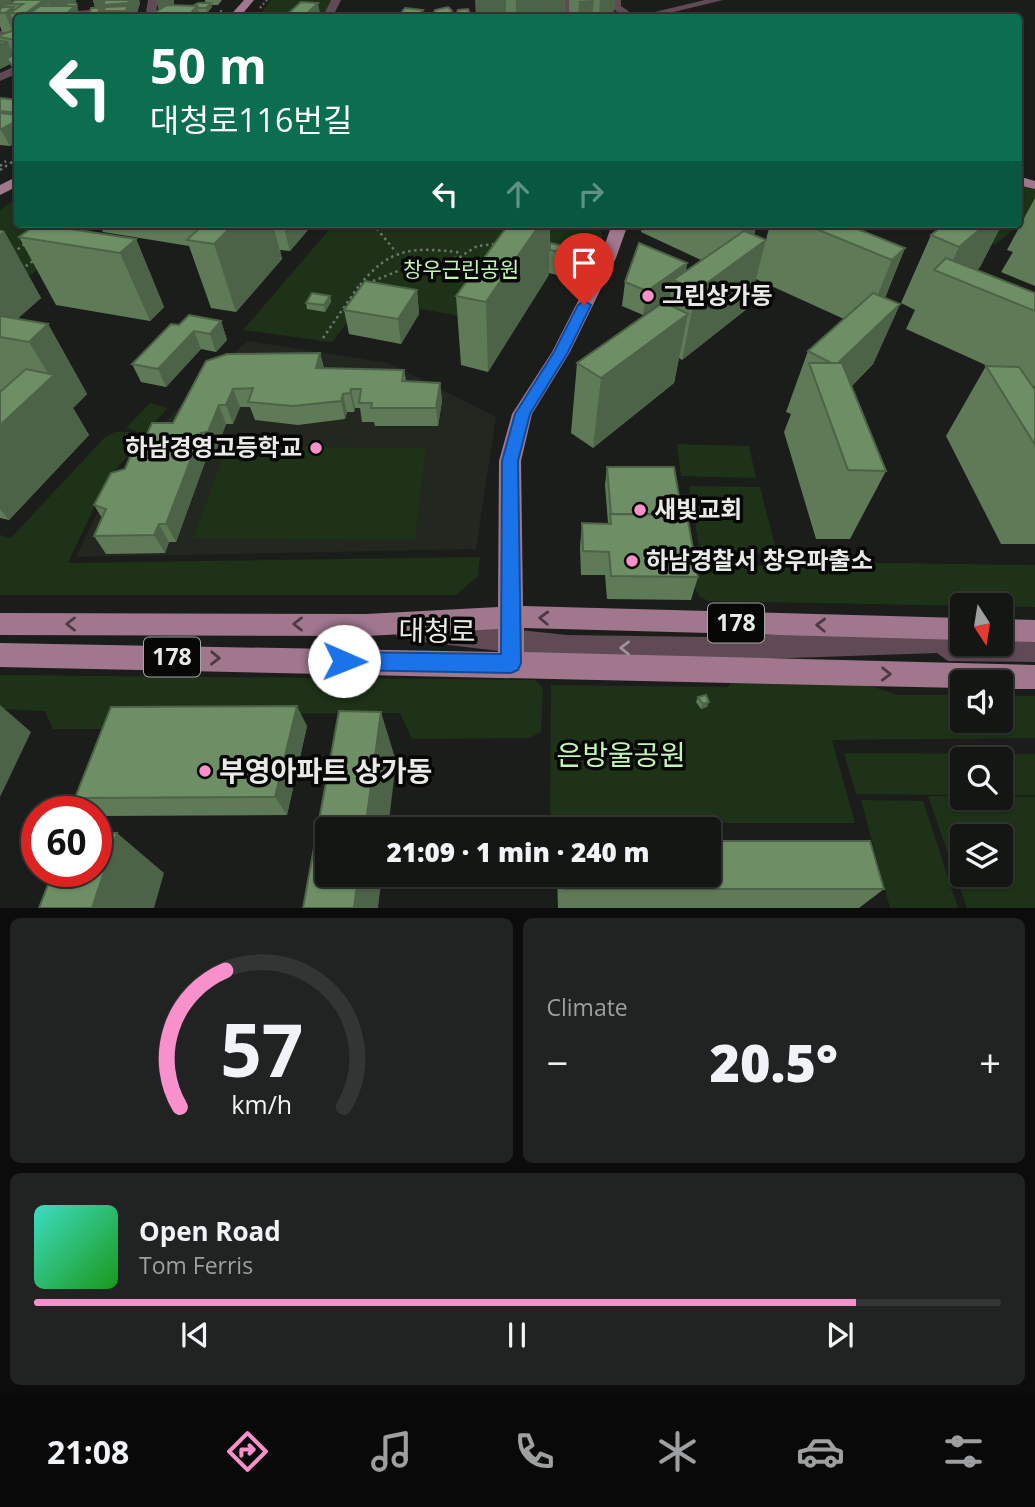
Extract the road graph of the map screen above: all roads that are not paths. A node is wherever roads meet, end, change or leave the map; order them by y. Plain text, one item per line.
1 (249, 0) edge
2 (574, 0) edge
3 (718, 0) edge
4 (584, 1) edge
5 (237, 14) edge
6 (567, 14) edge
7 (658, 14) edge
8 (12, 163) edge
9 (0, 177) edge
10 (619, 228) edge
11 (0, 624) edge
12 (366, 625) joint
13 (950, 629) edge
14 (1013, 630) edge
15 (1035, 631) edge
16 (1035, 638) edge
17 (1013, 639) edge
18 (510, 640) junction
19 (950, 641) edge
20 (1035, 650) edge
21 (0, 655) edge
22 (621, 668) junction
23 (1035, 677) edge

1 - 5 main road
2 - 4 street
2 - 6 street
3 - 7 street
8 - 9 main road
10 - 18 main road
12 -> 11 main road, 대청로 / 178
12 - 18 street, 대청로
13 -> 18 main road, 대청로 / 178
14 - 15 main road
16 - 17 street
19 -> 18 street, 대청로
21 -> 18 main road, 대청로 / 178
18 - 22 main road, 대청로 / 178
20 - 22 street, 대청로
22 -> 23 main road, 대청로 / 178

